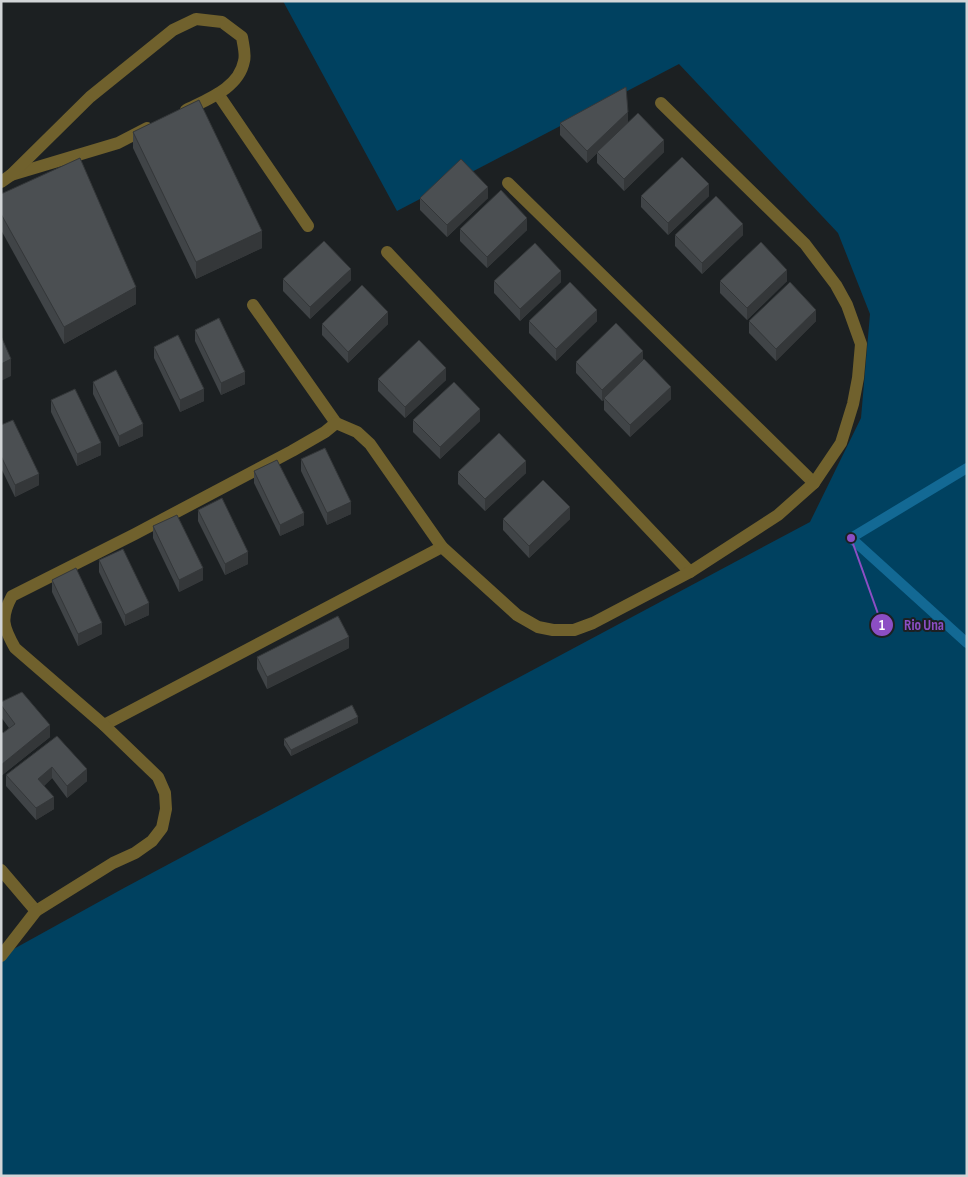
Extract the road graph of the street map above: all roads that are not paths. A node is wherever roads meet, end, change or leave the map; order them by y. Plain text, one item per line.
1 (218, 94) junction
2 (661, 103) dead end
3 (176, 114) edge
4 (160, 122) edge
5 (6, 179) edge
6 (508, 183) dead end
7 (308, 226) dead end
8 (387, 252) dead end
9 (252, 305) dead end
10 (336, 423) junction
11 (814, 483) junction
12 (442, 547) junction
13 (690, 572) junction
14 (4, 602) edge
15 (104, 725) junction
16 (1, 870) edge
17 (36, 911) junction
18 (1, 956) edge

1 - 3 street
1 - 5 street
1 - 7 street
2 - 11 street
4 - 5 street
6 - 11 street
8 - 13 street
9 - 10 street
10 - 12 street
10 - 14 street
11 - 13 street
12 - 13 street
12 - 15 street
14 - 15 street
15 - 17 street
16 - 17 street
17 - 18 street

